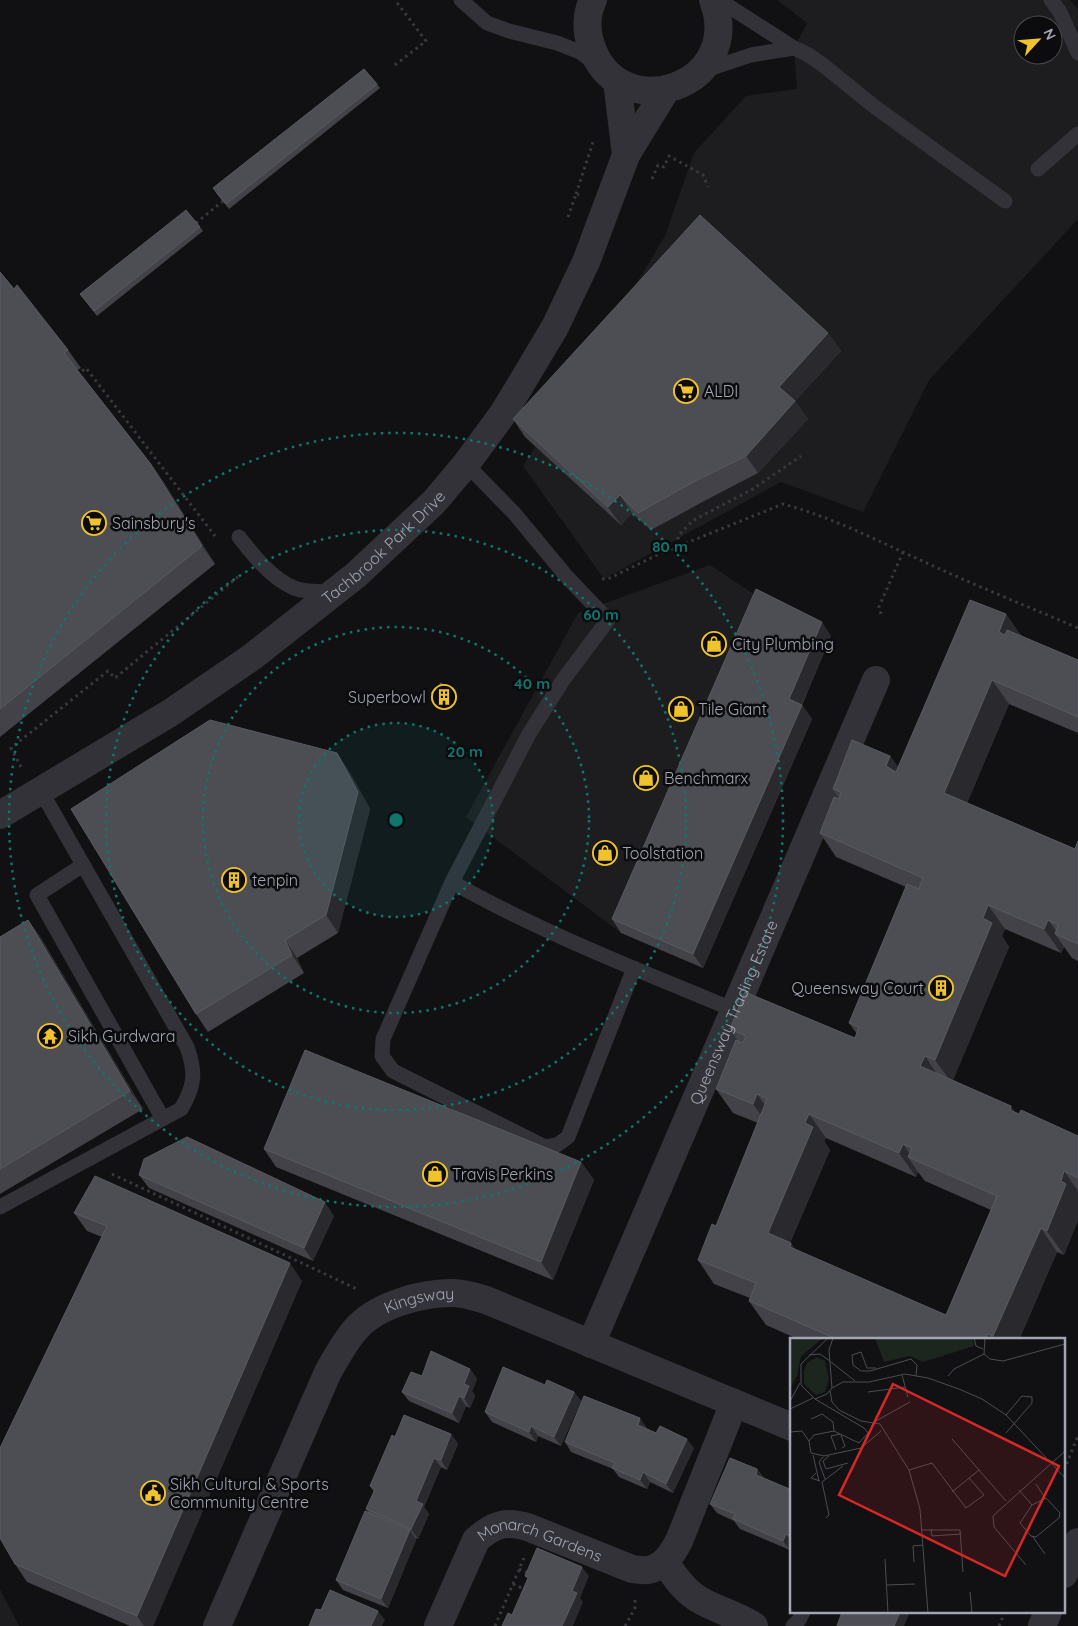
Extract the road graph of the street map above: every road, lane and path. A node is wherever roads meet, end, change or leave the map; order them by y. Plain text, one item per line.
1 (395, 0) edge
2 (461, 0) edge
3 (593, 0) edge
4 (713, 0) edge
5 (720, 0) edge
6 (1050, 0) edge
7 (794, 48) junction
8 (1078, 53) edge
9 (395, 65) dead end
10 (699, 73) junction
11 (613, 77) junction
12 (666, 90) junction
13 (1078, 134) edge
14 (594, 137) dead end
15 (626, 155) junction
16 (658, 164) dead end
17 (1038, 169) dead end
18 (708, 187) dead end
19 (576, 194) junction
20 (584, 197) dead end
21 (223, 201) edge
22 (1006, 202) dead end
23 (567, 219) dead end
24 (196, 223) edge
25 (72, 379) edge
26 (801, 456) dead end
27 (466, 464) junction
28 (216, 536) dead end
29 (239, 537) dead end
30 (678, 546) junction
31 (903, 552) junction
32 (245, 571) dead end
33 (599, 579) dead end
34 (335, 592) junction
35 (881, 614) dead end
36 (1078, 628) edge
37 (876, 680) dead end
38 (32, 781) junction
39 (0, 815) edge
40 (83, 865) junction
41 (452, 882) junction
42 (634, 968) junction
43 (734, 1010) junction
44 (163, 1119) junction
45 (84, 1161) junction
46 (0, 1207) edge
47 (392, 1305) junction
48 (591, 1344) junction
49 (734, 1403) junction
50 (790, 1427) edge
51 (1078, 1436) edge
52 (1066, 1465) edge
53 (527, 1553) dead end
54 (665, 1562) junction
55 (519, 1569) junction
56 (535, 1577) edge
57 (513, 1584) junction
58 (532, 1593) edge
59 (634, 1593) dead end
60 (501, 1611) junction
61 (508, 1614) edge
62 (802, 1614) edge
63 (1004, 1614) edge
64 (1047, 1614) edge
65 (217, 1626) edge
66 (438, 1626) edge
67 (495, 1626) edge
68 (626, 1626) edge
69 (754, 1626) edge
70 (793, 1626) edge
71 (999, 1626) edge
72 (1042, 1626) edge

1 - 9 path
2 - 11 lane
3 - 11 street, Tachbrook Park Drive
4 - 10 street
5 - 7 lane
6 - 8 lane
7 - 10 lane
7 - 22 lane
10 - 12 street
11 - 12 street
11 - 15 street, Tachbrook Park Drive
12 - 15 street, Tachbrook Park Drive
13 - 17 lane
14 - 19 path
15 - 27 street, Tachbrook Park Drive
16 - 18 path
19 - 20 path
19 - 23 path
21 - 24 path
25 - 28 path
26 - 30 path
27 - 34 street, Tachbrook Park Drive
27 - 41 lane
29 - 34 lane
30 - 31 path
30 - 33 path
31 - 35 path
31 - 36 path
32 - 38 path
34 - 38 street, Tachbrook Park Drive
37 - 43 street, Queensway Trading Estate
38 - 39 street, Tachbrook Park Drive
38 - 40 lane
40 - 44 lane
40 - 44 lane
41 - 42 lane
41 - 42 lane
42 - 43 lane
43 - 48 street, Queensway Trading Estate
44 - 45 lane
45 - 46 lane
45 - 47 path
47 - 48 street, Kingsway
47 - 65 street, Kingsway
48 - 49 street, Kingsway
49 - 50 street, Kingsway
49 - 54 street
51 - 52 path
53 - 55 path
54 - 66 street, Monarch Gardens
54 - 69 street
55 - 56 path
55 - 57 path
57 - 58 path
57 - 60 path
59 - 68 path
60 - 61 path
60 - 67 path
62 - 70 lane
63 - 71 path
64 - 72 street

